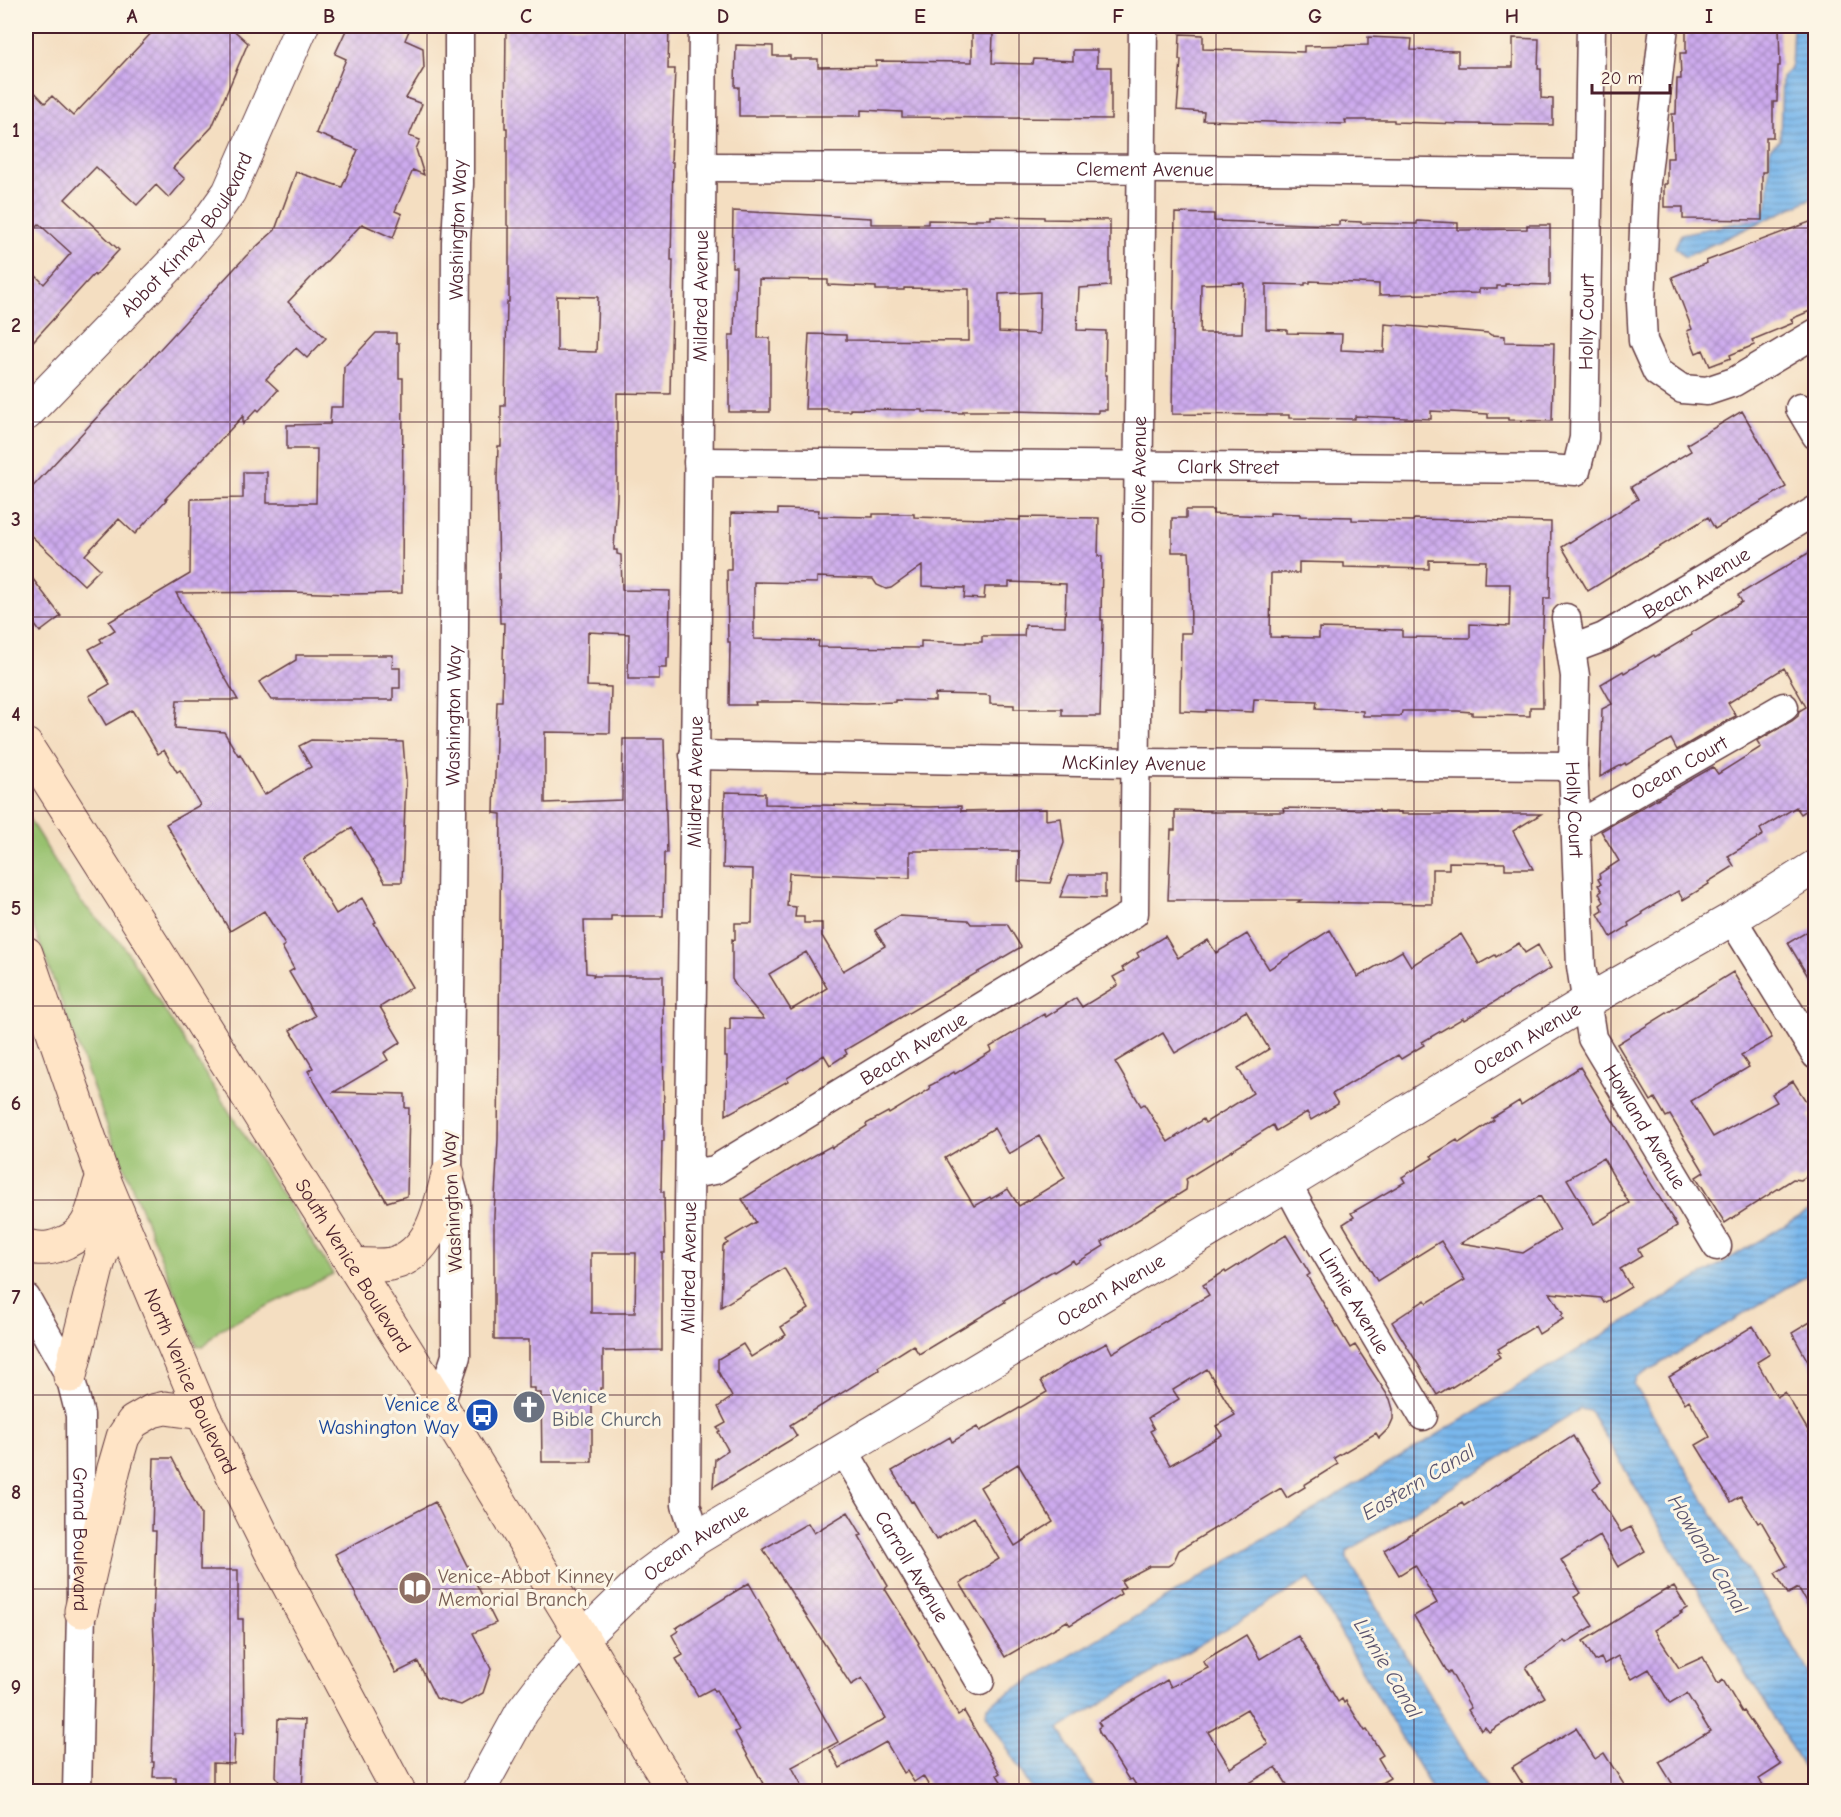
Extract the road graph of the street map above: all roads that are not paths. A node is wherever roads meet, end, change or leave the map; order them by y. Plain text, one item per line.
1 (302, 26) edge
2 (459, 26) edge
3 (703, 26) edge
4 (1143, 26) edge
5 (1591, 26) edge
6 (1664, 26) edge
7 (701, 167) junction
8 (1141, 169) junction
9 (1588, 174) junction
10 (1815, 333) edge
11 (1800, 408) dead end
12 (26, 414) edge
13 (1815, 435) edge
14 (698, 462) junction
15 (1138, 465) junction
16 (1576, 471) joint
17 (1815, 510) edge
18 (1566, 618) dead end
19 (1572, 649) junction
20 (1784, 707) dead end
21 (26, 745) edge
22 (694, 755) junction
23 (1135, 763) junction
24 (1573, 766) junction
25 (1575, 827) junction
26 (1815, 866) edge
27 (1134, 913) joint
28 (1732, 919) junction
29 (26, 953) edge
30 (1586, 1002) junction
31 (1815, 1055) edge
32 (448, 1174) junction
33 (690, 1174) junction
34 (103, 1177) junction
35 (1287, 1184) junction
36 (116, 1210) junction
37 (26, 1246) edge
38 (1717, 1246) dead end
39 (353, 1264) junction
40 (26, 1298) edge
41 (70, 1376) junction
42 (440, 1404) junction
43 (202, 1413) junction
44 (1423, 1416) dead end
45 (844, 1451) junction
46 (697, 1538) junction
47 (81, 1611) junction
48 (583, 1638) junction
49 (980, 1681) dead end
50 (77, 1791) edge
51 (399, 1791) edge
52 (478, 1791) edge
53 (675, 1791) edge

1 - 12 street, Abbot Kinney Boulevard
2 - 32 street, Washington Way
3 - 7 street, Mildred Avenue
4 - 8 street, Olive Avenue
5 - 9 street, Holly Court
6 - 10 street
7 - 8 street, Clement Avenue
7 - 14 street, Mildred Avenue
8 - 9 street, Clement Avenue
8 - 15 street, Olive Avenue
9 - 16 street, Holly Court
11 - 13 street
14 - 15 street, Clark Street
14 - 22 street, Mildred Avenue
15 - 16 street, Clark Street
15 - 23 street, Olive Avenue
17 - 19 street, Beach Avenue
18 - 19 street, Holly Court
19 - 24 street, Holly Court
20 - 25 street, Ocean Court
21 - 39 main road, South Venice Boulevard
22 - 23 street, McKinley Avenue
22 - 33 street, Mildred Avenue
23 - 24 street, McKinley Avenue
23 - 27 street, Olive Avenue
24 - 25 street, Holly Court
25 - 30 street, Holly Court
26 - 28 street, Ocean Avenue
27 - 33 street, Beach Avenue
28 - 30 street, Ocean Avenue
28 - 31 street
29 - 34 main road, North Venice Boulevard
30 - 35 street, Ocean Avenue
30 - 38 street, Howland Avenue
32 - 39 main road
32 - 42 street, Washington Way
33 - 46 street, Mildred Avenue
34 - 36 main road, North Venice Boulevard
34 - 37 main road
35 - 44 street, Linnie Avenue
35 - 45 street, Ocean Avenue
36 - 41 main road
36 - 43 main road, North Venice Boulevard
39 - 42 main road, South Venice Boulevard
40 - 41 street, Grand Boulevard
41 - 47 street, Grand Boulevard
42 - 48 main road, South Venice Boulevard
43 - 47 main road
43 - 51 main road, North Venice Boulevard
45 - 46 street, Ocean Avenue
45 - 49 street, Carroll Avenue
46 - 48 street, Ocean Avenue
47 - 50 street, Grand Boulevard
48 - 52 street, Ocean Avenue
48 - 53 main road, South Venice Boulevard

